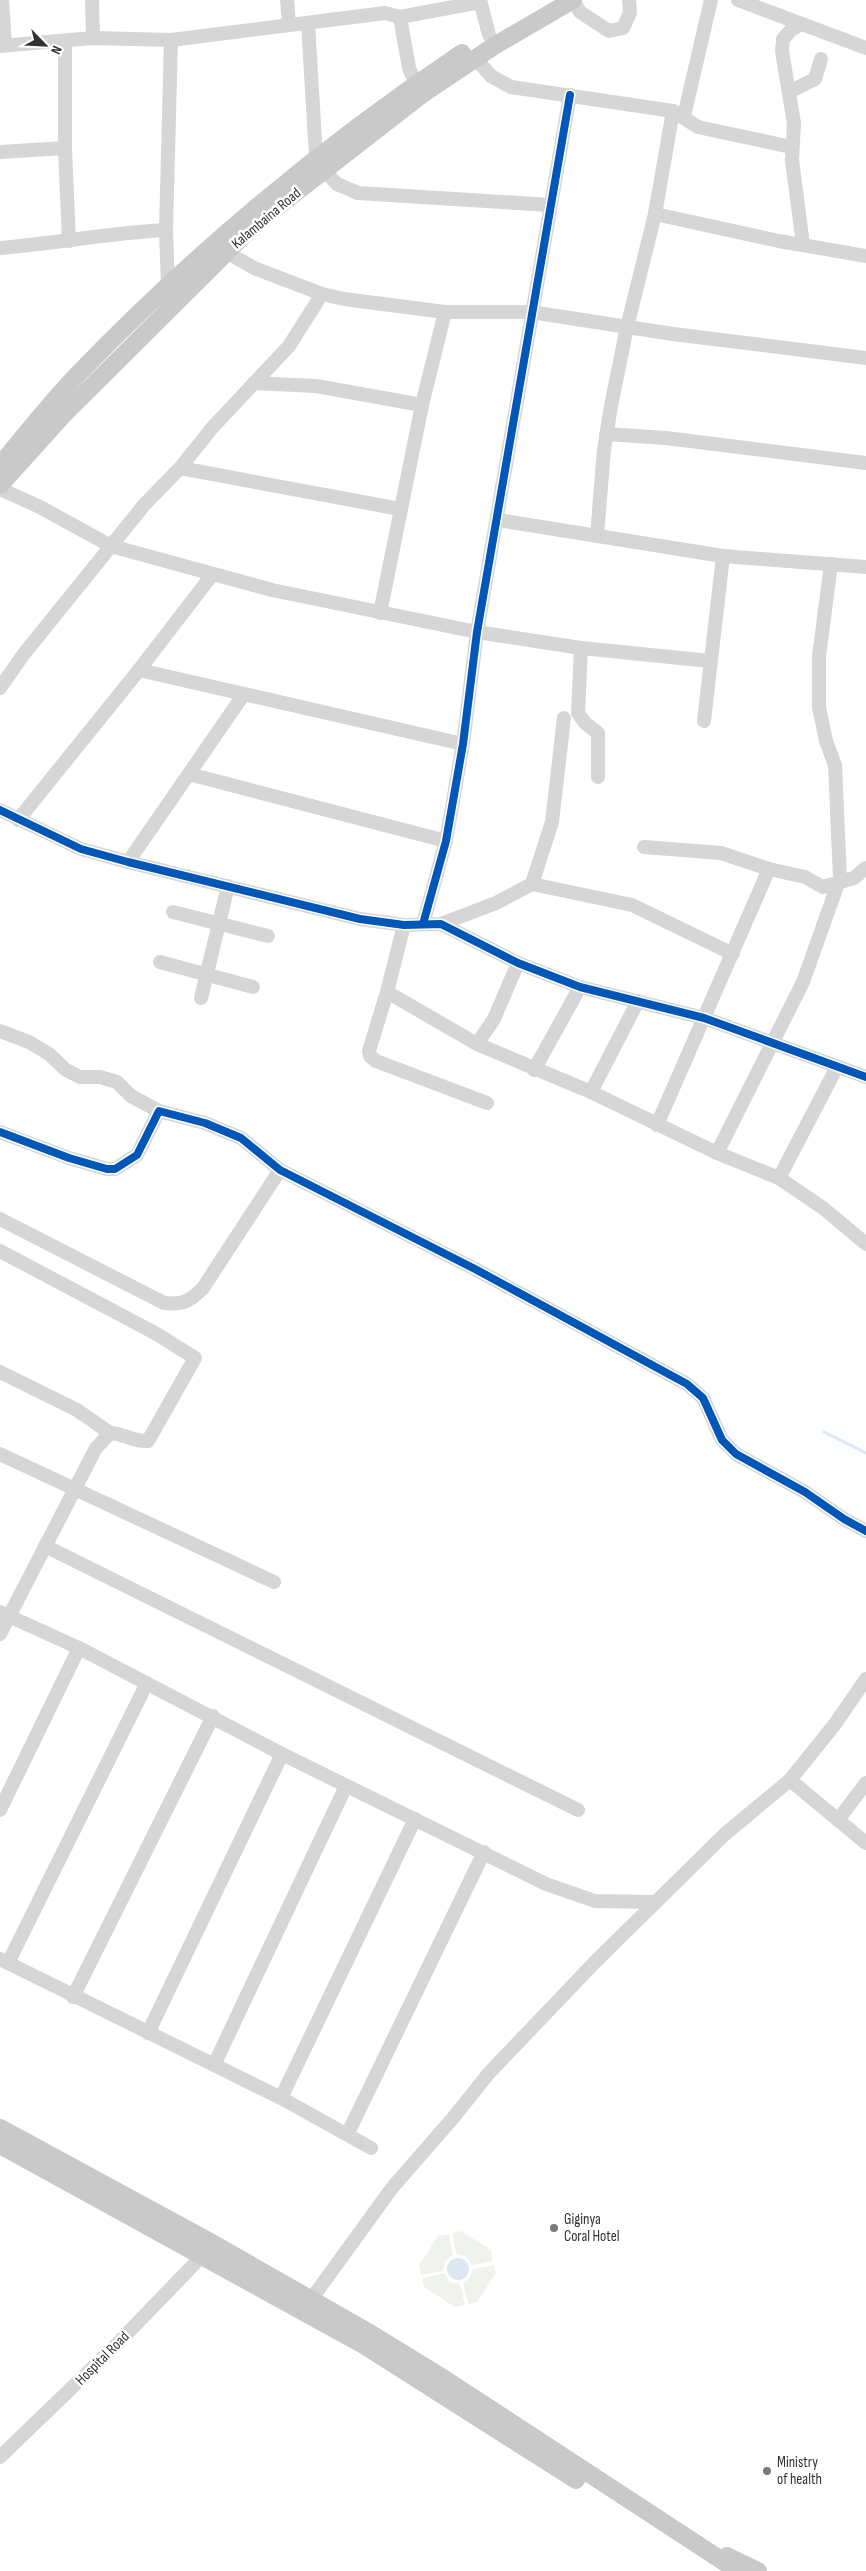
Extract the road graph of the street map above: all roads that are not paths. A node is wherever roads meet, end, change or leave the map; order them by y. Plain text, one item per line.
1 (2, 0) edge
2 (92, 0) edge
3 (287, 0) edge
4 (550, 0) edge
5 (573, 0) edge
6 (629, 0) edge
7 (711, 0) edge
8 (738, 0) edge
9 (480, 1) edge
10 (384, 6) edge
11 (400, 18) junction
12 (308, 22) junction
13 (289, 25) junction
14 (800, 25) junction
15 (489, 35) junction
16 (93, 38) junction
17 (170, 40) junction
18 (65, 41) junction
19 (2, 45) edge
20 (866, 48) edge
21 (476, 58) junction
22 (821, 58) dead end
23 (416, 84) junction
24 (790, 92) junction
25 (570, 95) junction
26 (678, 113) junction
27 (791, 147) junction
28 (65, 148) junction
29 (0, 152) edge
30 (320, 164) junction
31 (550, 205) junction
32 (655, 214) junction
33 (166, 230) junction
34 (69, 241) junction
35 (803, 245) junction
36 (0, 248) edge
37 (226, 252) junction
38 (866, 256) edge
39 (168, 285) junction
40 (322, 294) junction
41 (445, 312) junction
42 (531, 312) junction
43 (627, 327) junction
44 (866, 358) edge
45 (254, 383) junction
46 (422, 405) junction
47 (606, 434) junction
48 (866, 463) edge
49 (0, 465) edge
50 (180, 468) junction
51 (0, 485) edge
52 (0, 489) edge
53 (400, 508) junction
54 (498, 520) junction
55 (597, 535) junction
56 (111, 546) junction
57 (723, 556) junction
58 (831, 564) junction
59 (866, 567) edge
60 (212, 575) junction
61 (380, 613) junction
62 (477, 632) junction
63 (581, 648) junction
64 (710, 661) junction
65 (139, 670) junction
66 (0, 688) edge
67 (244, 694) junction
68 (564, 718) dead end
69 (704, 721) dead end
70 (463, 744) junction
71 (189, 774) junction
72 (598, 777) dead end
73 (0, 810) edge
74 (18, 820) junction
75 (446, 841) junction
76 (644, 848) dead end
77 (128, 862) junction
78 (866, 868) edge
79 (769, 869) junction
80 (839, 882) junction
81 (532, 884) junction
82 (228, 886) junction
83 (173, 912) dead end
84 (219, 924) junction
85 (404, 924) junction
86 (422, 924) junction
87 (441, 924) junction
88 (268, 936) dead end
89 (733, 954) junction
90 (160, 962) dead end
91 (518, 963) junction
92 (207, 974) junction
93 (253, 987) dead end
94 (580, 987) junction
95 (387, 992) junction
96 (201, 998) dead end
97 (638, 1001) junction
98 (704, 1018) junction
99 (0, 1031) edge
100 (772, 1043) junction
101 (477, 1044) junction
102 (837, 1067) junction
103 (534, 1070) junction
104 (866, 1077) edge
105 (591, 1092) junction
106 (487, 1103) dead end
107 (159, 1111) junction
108 (657, 1125) junction
109 (0, 1132) edge
110 (717, 1153) junction
111 (280, 1170) junction
112 (779, 1178) junction
113 (0, 1219) edge
114 (866, 1244) edge
115 (0, 1251) edge
116 (0, 1372) edge
117 (110, 1433) junction
118 (0, 1454) edge
119 (76, 1488) junction
120 (866, 1531) edge
121 (45, 1546) junction
122 (274, 1582) dead end
123 (4, 1614) edge
124 (0, 1634) edge
125 (79, 1648) junction
126 (866, 1679) edge
127 (148, 1682) junction
128 (213, 1716) junction
129 (282, 1754) junction
130 (790, 1780) junction
131 (866, 1783) edge
132 (346, 1786) junction
133 (0, 1810) edge
134 (578, 1810) dead end
135 (415, 1818) junction
136 (838, 1820) junction
137 (866, 1843) edge
138 (484, 1852) junction
139 (655, 1902) junction
140 (4, 1961) edge
141 (73, 1997) junction
142 (148, 2033) junction
143 (214, 2065) junction
144 (281, 2098) junction
145 (0, 2128) edge
146 (348, 2133) junction
147 (0, 2146) edge
148 (371, 2148) dead end
149 (202, 2256) junction
150 (310, 2301) junction
151 (0, 2457) edge
152 (693, 2542) junction
153 (717, 2571) edge
154 (738, 2571) edge
155 (758, 2571) edge

1 - 19 street
2 - 16 street
3 - 13 street
4 - 15 main road, Kalambaina Road
5 - 6 street
5 - 21 main road, Kalambaina Road
7 - 26 street
8 - 14 street
9 - 11 street
9 - 15 street
10 - 11 street
10 - 12 street
11 - 23 street
12 - 13 street
12 - 30 street
13 - 17 street
14 - 20 street
14 - 24 street
15 - 23 main road, Kalambaina Road
16 - 17 street
16 - 18 street
17 - 33 street
18 - 19 street
18 - 28 street
21 - 25 street
21 - 30 main road, Kalambaina Road
22 - 24 street
23 - 30 main road, Kalambaina Road
24 - 27 street
25 - 26 street
25 - 31 street
26 - 27 street
26 - 32 street
27 - 35 street
28 - 29 street
28 - 34 street
30 - 31 street
30 - 37 main road, Kalambaina Road
30 - 39 main road, Kalambaina Road
31 - 42 street
32 - 35 street
32 - 43 street
33 - 34 street
33 - 39 street
34 - 36 street
35 - 38 street
37 - 40 street
37 - 51 main road, Kalambaina Road
39 - 49 main road, Kalambaina Road
40 - 41 street
40 - 45 street
41 - 42 street
41 - 46 street
42 - 43 street
42 - 54 street
43 - 44 street
43 - 47 street
45 - 46 street
45 - 50 street
46 - 53 street
47 - 48 street
47 - 55 street
50 - 53 street
50 - 56 street
52 - 56 street
53 - 61 street
54 - 55 street
54 - 62 street
55 - 57 street
56 - 60 street
56 - 66 street
57 - 58 street
57 - 64 street
58 - 59 street
58 - 80 street
60 - 61 street
60 - 65 street
61 - 62 street
62 - 63 street
62 - 70 street
63 - 64 street
63 - 72 street
64 - 69 street
65 - 67 street
65 - 74 street
67 - 70 street
67 - 71 street
68 - 81 street
70 - 75 street
71 - 75 street
71 - 77 street
73 - 74 street
74 - 77 street
75 - 86 street
76 - 79 street
77 - 82 street
78 - 80 street
79 - 80 street
79 - 89 street
80 - 100 street
81 - 87 street
81 - 89 street
82 - 84 street
82 - 85 street
83 - 84 street
84 - 88 street
84 - 92 street
85 - 86 street
85 - 95 street
86 - 87 street
87 - 91 street
89 - 98 street
90 - 92 street
91 - 94 street
91 - 101 street
92 - 93 street
92 - 96 street
94 - 97 street
94 - 103 street
95 - 101 street
95 - 106 street
97 - 98 street
97 - 105 street
98 - 100 street
98 - 108 street
99 - 107 street
100 - 102 street
100 - 110 street
101 - 103 street
102 - 104 street
102 - 112 street
103 - 105 street
105 - 108 street
107 - 109 street
107 - 111 street
108 - 110 street
110 - 112 street
111 - 113 street
111 - 120 street
112 - 114 street
115 - 117 street
116 - 117 street
117 - 119 street
118 - 119 street
119 - 121 street
119 - 122 street
121 - 123 street
121 - 134 street
123 - 124 street
123 - 125 street
125 - 127 street
125 - 133 street
126 - 130 street
127 - 128 street
127 - 140 street
128 - 129 street
128 - 141 street
129 - 132 street
129 - 142 street
130 - 136 street
130 - 139 street
131 - 136 street
132 - 135 street
132 - 143 street
135 - 138 street
135 - 144 street
136 - 137 street
138 - 139 street
138 - 146 street
139 - 150 street
140 - 141 street
141 - 142 street
142 - 143 street
143 - 144 street
144 - 146 street
145 - 150 main road
146 - 148 street
147 - 149 main road
149 - 151 street, Hospital Road
149 - 153 main road
150 - 152 main road
152 - 154 main road
152 - 155 main road

